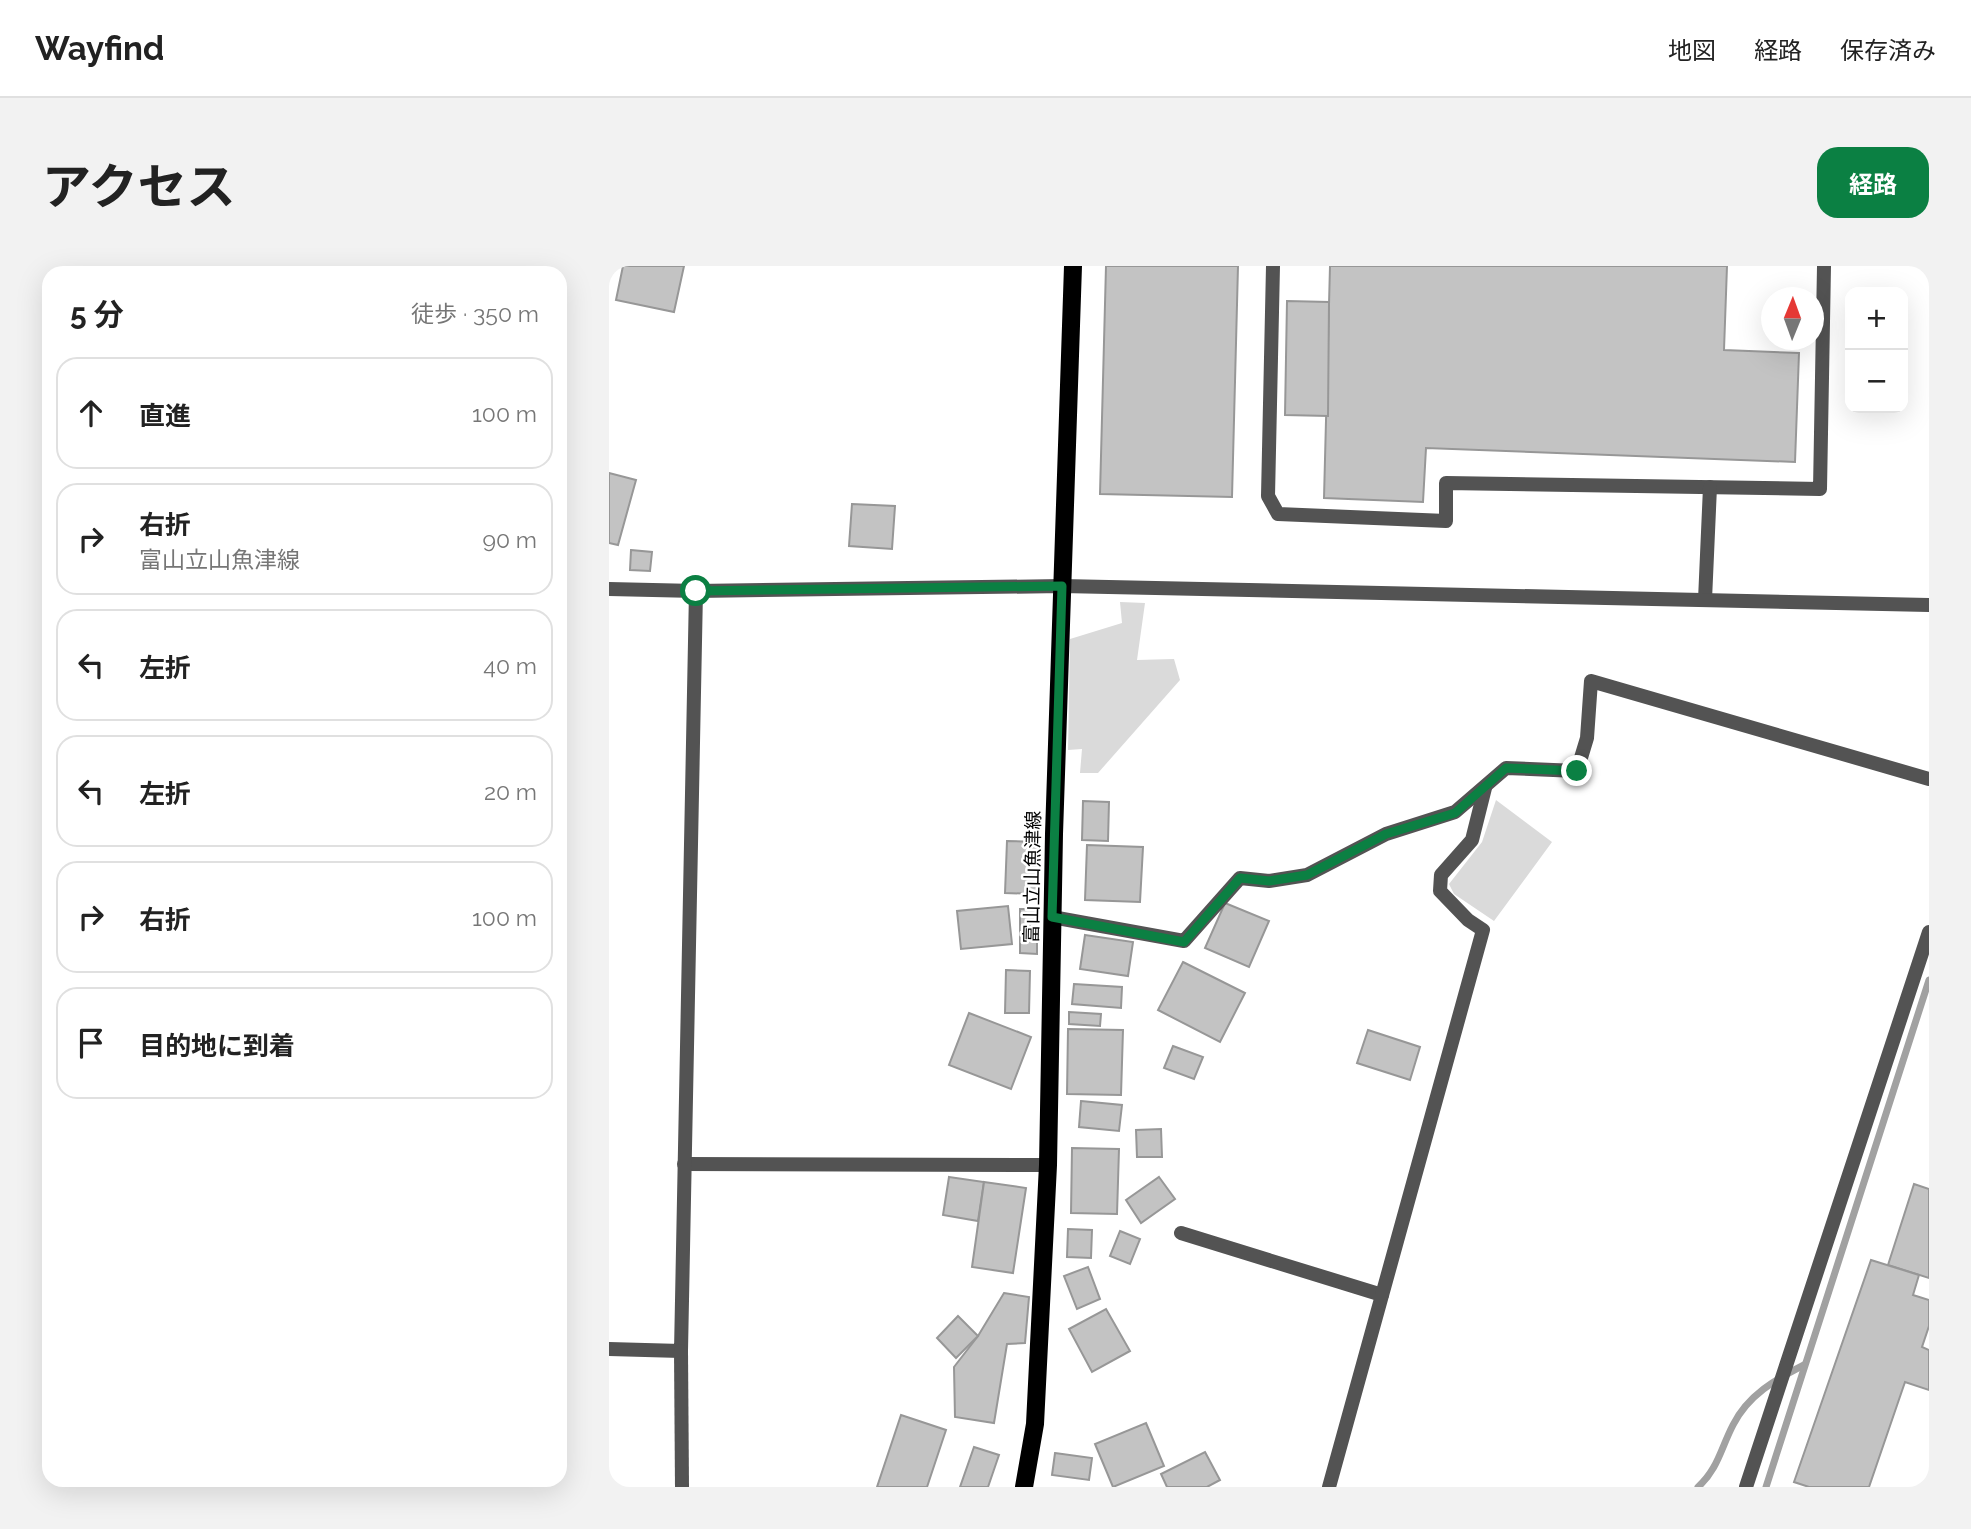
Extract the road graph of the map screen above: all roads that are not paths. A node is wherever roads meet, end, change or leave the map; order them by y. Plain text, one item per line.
1 (1073, 266) edge
2 (1273, 266) edge
3 (1824, 266) edge
4 (1710, 487) junction
5 (1062, 586) junction
6 (609, 589) edge
7 (696, 591) junction
8 (1705, 600) junction
9 (1929, 605) edge
10 (1929, 779) edge
11 (1485, 788) junction
12 (1052, 917) junction
13 (1929, 932) edge
14 (684, 1164) junction
15 (1048, 1165) junction
16 (1181, 1233) dead end
17 (1382, 1295) junction
18 (609, 1349) edge
19 (681, 1351) junction
20 (682, 1487) edge
21 (1024, 1487) edge
22 (1329, 1487) edge
23 (1746, 1487) edge

1 - 5 main road, 富山立山魚津線
2 - 4 street
3 - 4 street
4 - 8 street
5 - 7 street
5 - 8 street
5 - 12 main road, 富山立山魚津線
6 - 7 street
7 - 14 street
8 - 9 street
10 - 11 street
11 - 12 street
11 - 17 street
12 - 15 main road, 富山立山魚津線
13 - 23 street
14 - 15 street
14 - 19 street
15 - 21 main road, 富山立山魚津線
16 - 17 street
17 - 22 street
18 - 19 street
19 - 20 street

